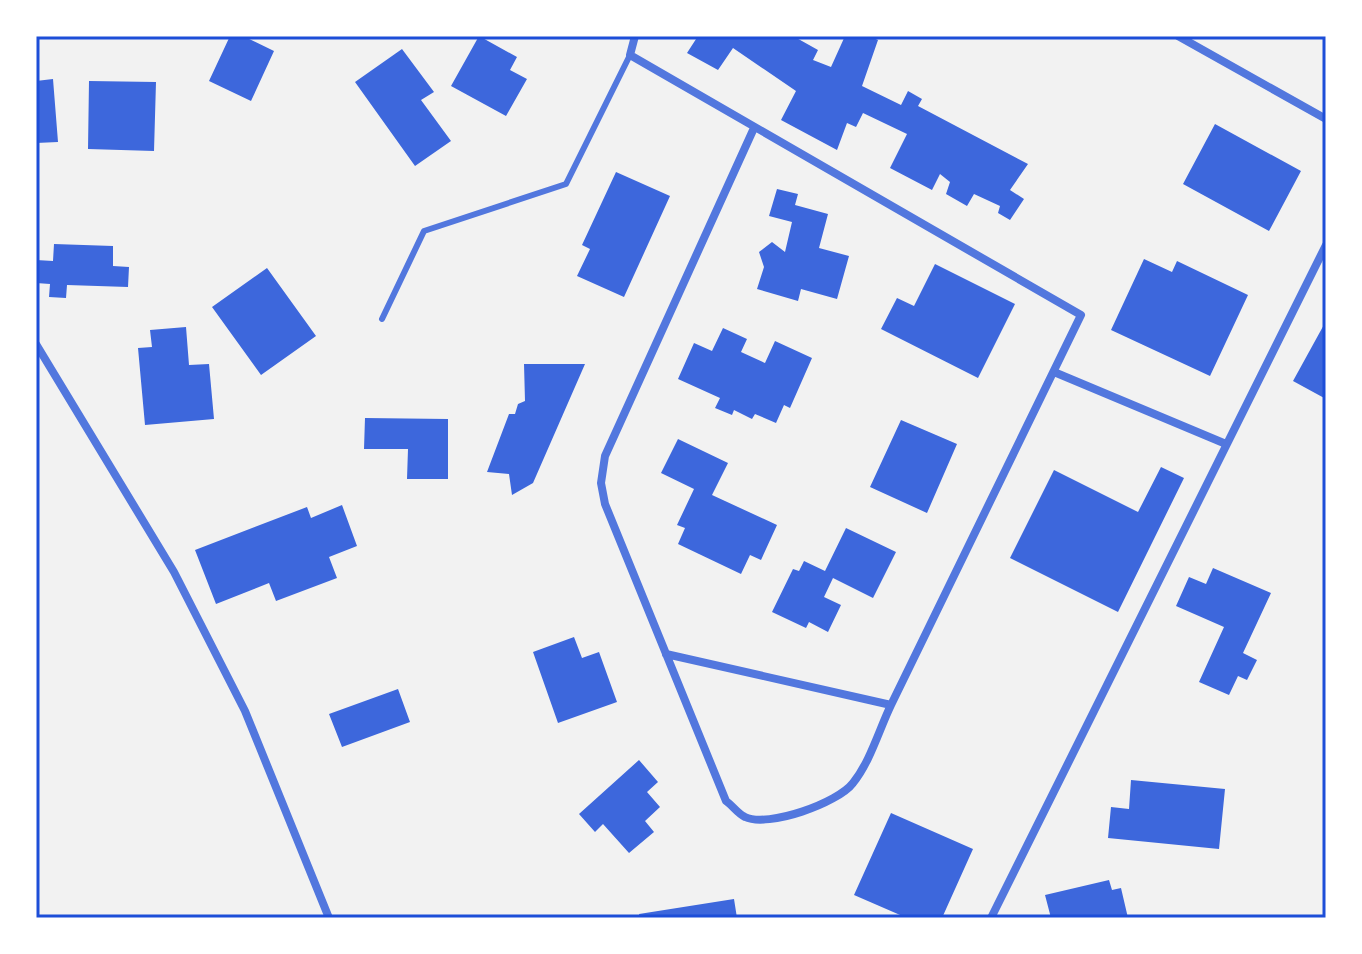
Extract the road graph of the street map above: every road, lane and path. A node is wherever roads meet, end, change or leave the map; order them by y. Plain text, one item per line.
1 (635, 36) edge
2 (1178, 36) edge
3 (630, 55) junction
4 (1326, 119) edge
5 (754, 128) junction
6 (1326, 245) edge
7 (382, 319) dead end
8 (36, 344) edge
9 (1054, 372) junction
10 (1226, 444) junction
11 (666, 654) junction
12 (891, 705) junction
13 (329, 918) edge
14 (991, 918) edge

1 - 3 street
2 - 4 street
3 - 5 street
3 - 7 lane
5 - 9 street
5 - 11 street
6 - 10 street
8 - 13 street
9 - 10 street
9 - 12 street
10 - 14 street
11 - 12 street
11 - 12 street

